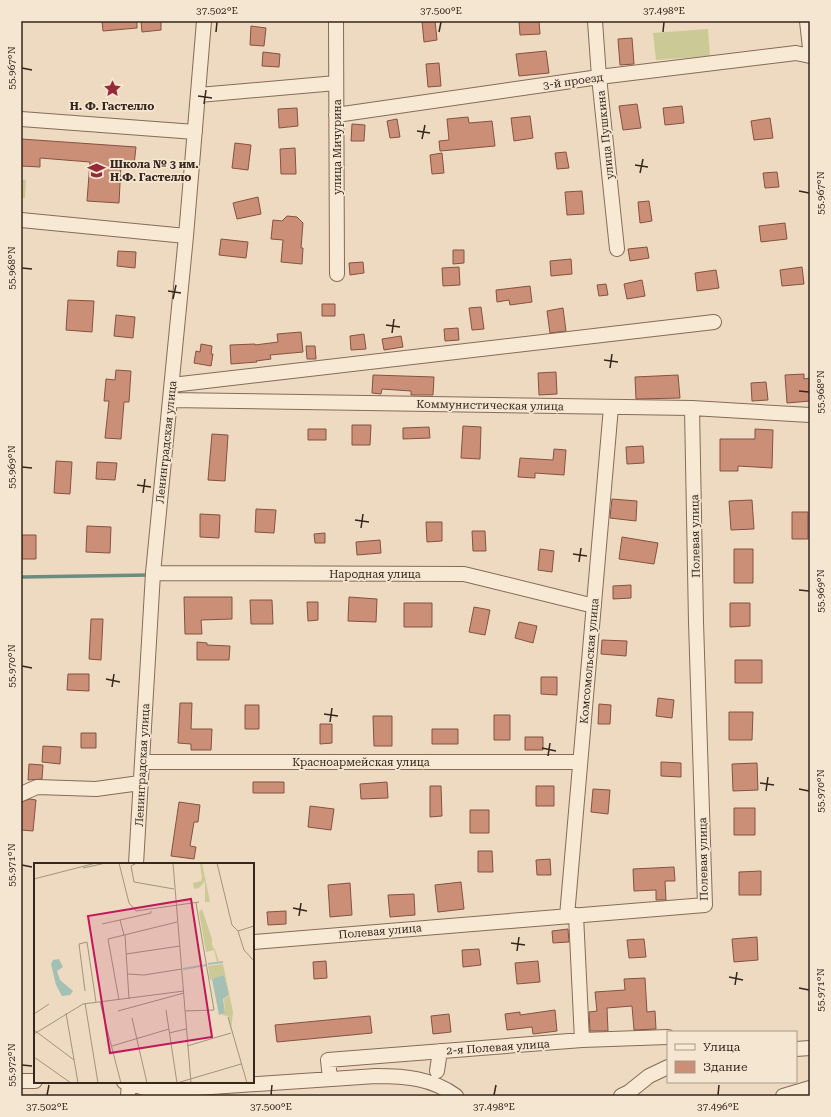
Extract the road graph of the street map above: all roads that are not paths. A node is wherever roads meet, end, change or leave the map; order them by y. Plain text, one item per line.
1 (204, 21) edge
2 (336, 21) edge
3 (595, 21) edge
4 (807, 21) edge
5 (810, 48) edge
6 (810, 56) edge
7 (599, 77) junction
8 (336, 83) junction
9 (199, 95) junction
10 (336, 115) junction
11 (21, 119) edge
12 (195, 132) junction
13 (21, 220) edge
14 (186, 236) junction
15 (617, 249) dead end
16 (337, 274) dead end
17 (714, 322) dead end
18 (172, 385) junction
19 (170, 400) junction
20 (610, 407) junction
21 (692, 408) junction
22 (810, 415) edge
23 (153, 573) junction
24 (594, 606) junction
25 (142, 762) junction
26 (580, 762) junction
27 (140, 783) junction
28 (21, 794) edge
29 (136, 863) edge
30 (571, 916) junction
31 (254, 942) edge
32 (667, 1037) edge
33 (582, 1040) junction
34 (810, 1048) edge
35 (797, 1049) edge
36 (440, 1051) junction
37 (667, 1067) edge
38 (437, 1071) dead end
39 (330, 1079) junction
40 (21, 1081) edge
41 (34, 1081) edge
42 (128, 1086) edge
43 (810, 1088) edge
44 (456, 1096) edge
45 (621, 1096) edge
46 (783, 1096) edge

1 - 9 street, Ленинградская улица
2 - 8 street, улица Мичурина
3 - 7 street, улица Пушкина
4 - 5 street
6 - 7 street, 3-й проезд
7 - 10 street, 3-й проезд
7 - 15 street, улица Пушкина
8 - 9 street
8 - 10 street, улица Мичурина
9 - 12 street, Ленинградская улица
10 - 16 street, улица Мичурина
11 - 12 street
12 - 14 street, Ленинградская улица
13 - 14 street
14 - 18 street, Ленинградская улица
17 - 18 street
18 - 19 street, Ленинградская улица
19 - 20 street, Коммунистическая улица
19 - 23 street, Ленинградская улица
20 - 21 street, Коммунистическая улица
20 - 24 street, Комсомольская улица
21 - 22 street, Коммунистическая улица
21 - 30 street, Полевая улица
23 - 24 street, Народная улица
23 - 25 street, Ленинградская улица
24 - 26 street, Комсомольская улица
25 - 26 street, Красноармейская улица
25 - 27 street, Ленинградская улица
26 - 30 street, Комсомольская улица
27 - 28 street
27 - 29 street, Ленинградская улица
30 - 31 street, Полевая улица
30 - 33 street, Комсомольская улица
32 - 33 street, 2-я Полевая улица
33 - 36 street, 2-я Полевая улица
34 - 35 street
36 - 38 street
36 - 39 street, 2-я Полевая улица
37 - 45 street
39 - 42 street
39 - 44 street
40 - 41 street
43 - 46 street

